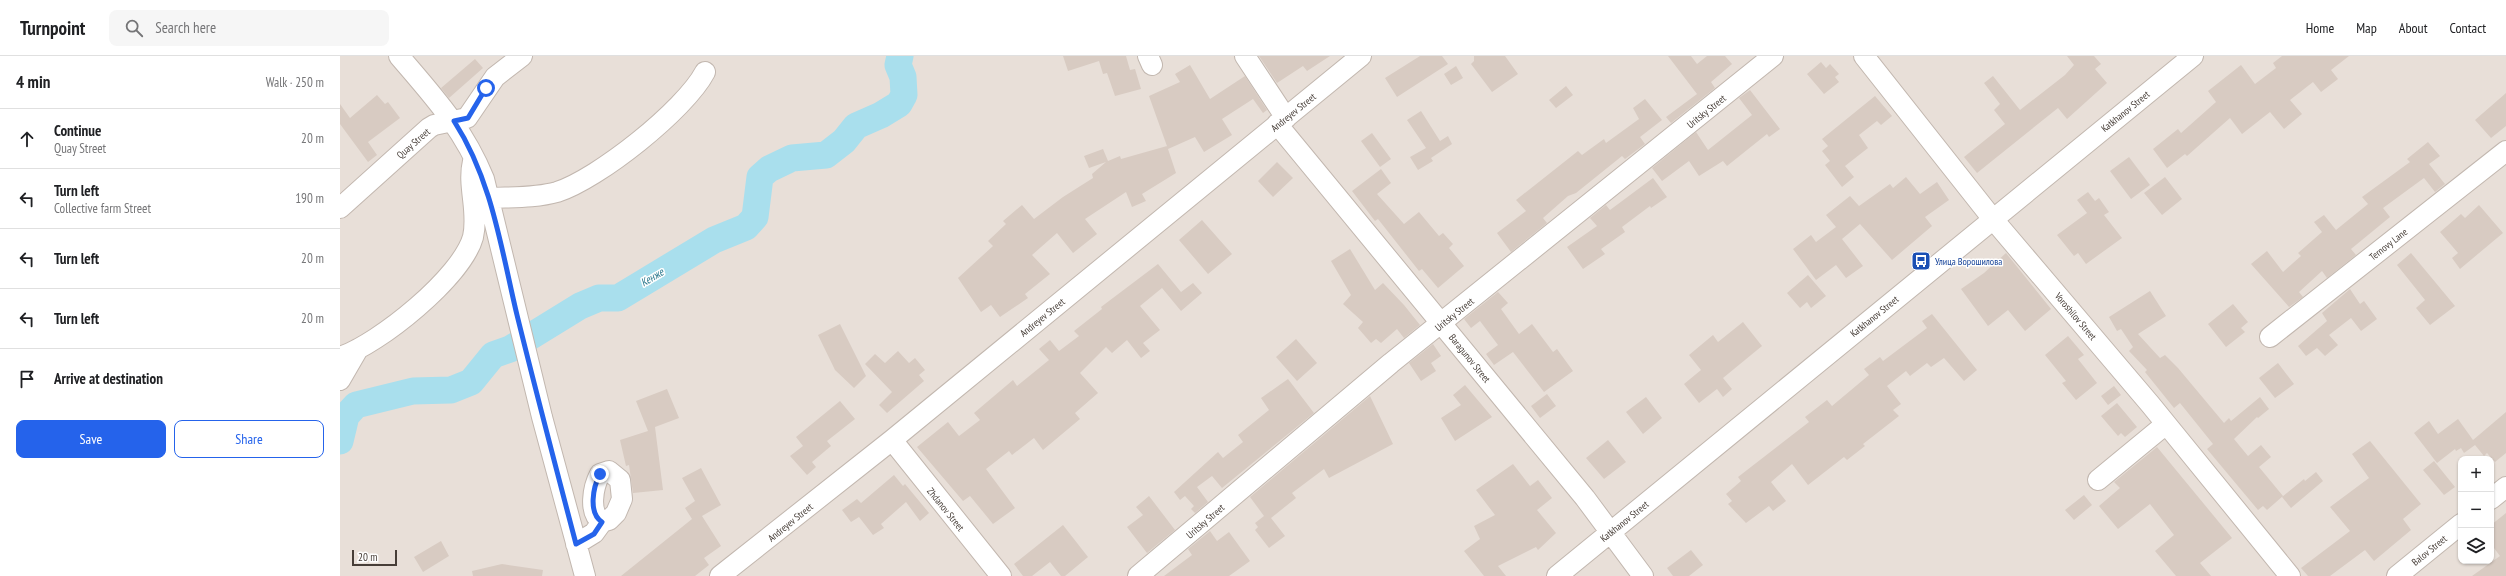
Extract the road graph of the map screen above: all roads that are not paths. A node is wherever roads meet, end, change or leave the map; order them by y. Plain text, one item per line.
1 (399, 56) edge
2 (522, 56) edge
3 (1245, 56) edge
4 (1362, 56) edge
5 (1773, 56) edge
6 (1864, 56) edge
7 (2192, 56) edge
8 (705, 72) dead end
9 (454, 121) junction
10 (1282, 121) junction
11 (2506, 151) edge
12 (474, 155) junction
13 (490, 198) junction
14 (340, 208) edge
15 (1992, 218) junction
16 (1442, 324) junction
17 (2270, 337) dead end
18 (358, 349) junction
19 (340, 357) edge
20 (340, 380) edge
21 (2166, 424) junction
22 (892, 440) junction
23 (2098, 480) dead end
24 (2506, 487) edge
25 (2494, 497) edge
26 (602, 522) dead end
27 (2458, 526) edge
28 (1610, 533) junction
29 (576, 544) junction
30 (585, 576) edge
31 (720, 576) edge
32 (1000, 576) edge
33 (1138, 576) edge
34 (1557, 576) edge
35 (1643, 576) edge
36 (2290, 576) edge
37 (2397, 576) edge

1 - 9 street
2 - 9 street, Quay Street
3 - 10 street, Baragunov Street
4 - 10 street, Andreyev Street
5 - 16 street, Uritsky Street
6 - 15 street, Voroshilov Street
7 - 15 street, Katkhanov Street
8 - 13 street
9 - 12 street
9 - 14 street, Quay Street
10 - 16 street, Baragunov Street
10 - 22 street, Andreyev Street
11 - 17 street, Ternovy Lane
12 - 13 street
12 - 18 street
13 - 29 street
15 - 21 street, Voroshilov Street
15 - 28 street, Katkhanov Street
16 - 28 street, Baragunov Street
16 - 33 street, Uritsky Street
18 - 19 street
18 - 20 street
21 - 23 street
21 - 36 street, Voroshilov Street
22 - 31 street, Andreyev Street
22 - 32 street, Zhdanov Street
24 - 25 street
26 - 29 street
27 - 37 street, Balov Street
28 - 34 street, Katkhanov Street
28 - 35 street, Baragunov Street
29 - 30 street

